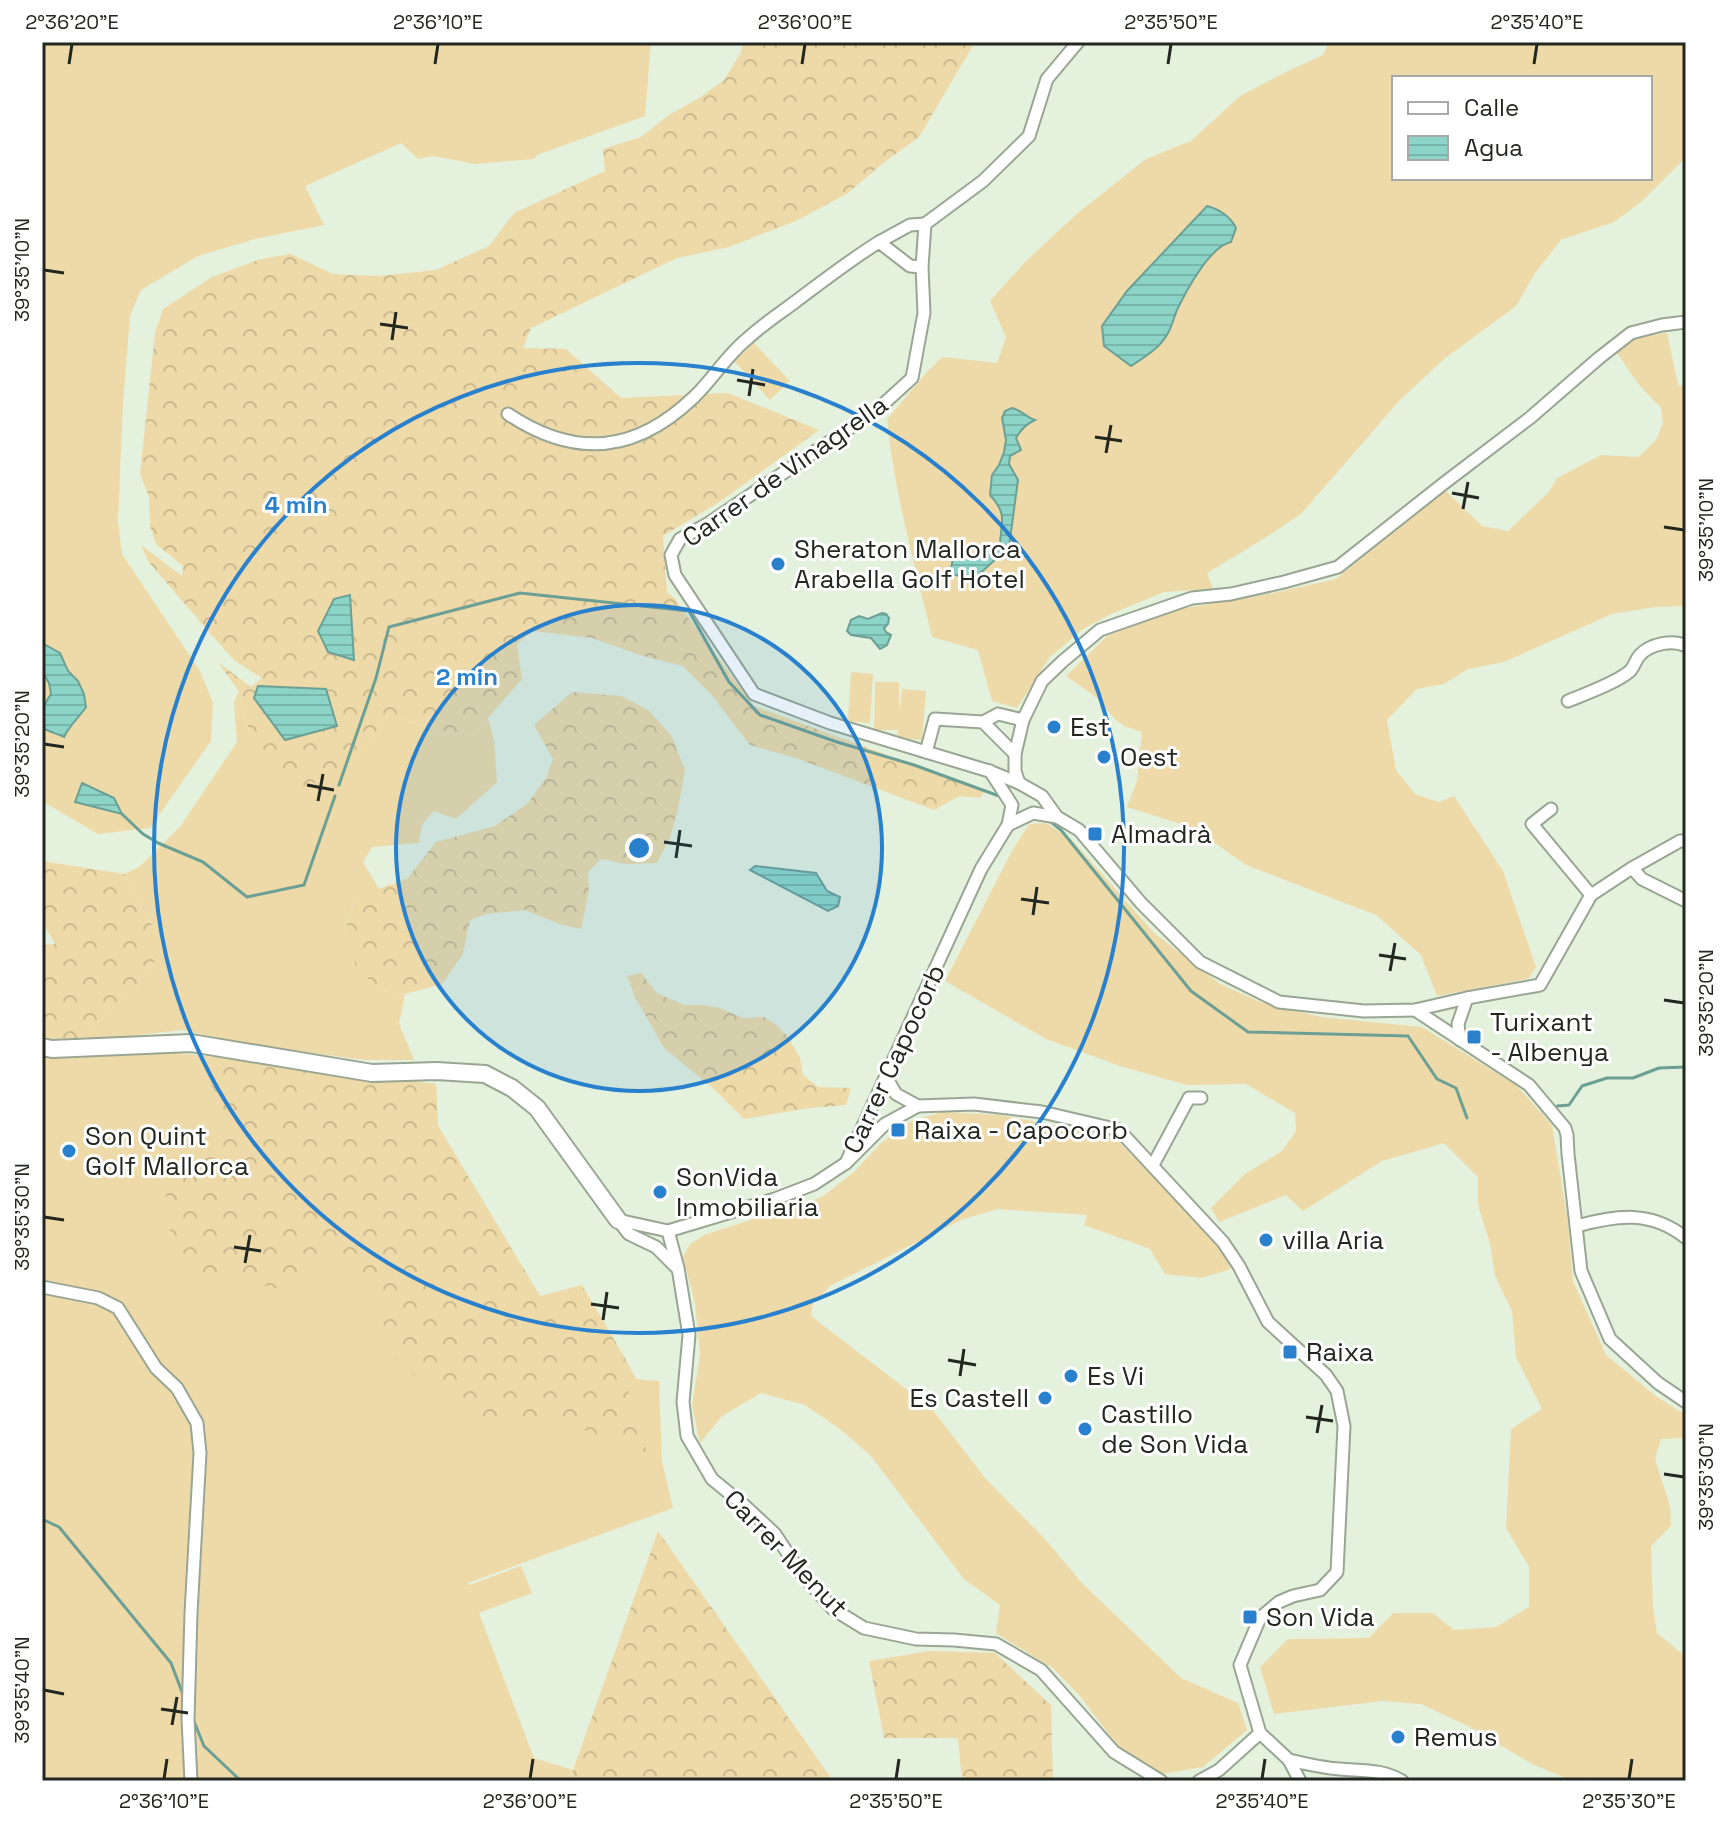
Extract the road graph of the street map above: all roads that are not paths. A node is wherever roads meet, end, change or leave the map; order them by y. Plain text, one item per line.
1 (1078, 42) edge
2 (925, 224) junction
3 (879, 242) junction
4 (922, 267) junction
5 (1686, 322) edge
6 (508, 414) dead end
7 (1686, 646) edge
8 (1568, 701) dead end
9 (1023, 720) junction
10 (983, 722) junction
11 (926, 752) junction
12 (1015, 754) junction
13 (989, 771) junction
14 (1019, 783) junction
15 (1551, 809) dead end
16 (1057, 817) junction
17 (1008, 825) junction
18 (1686, 841) edge
19 (1632, 868) junction
20 (1591, 895) junction
21 (1686, 901) edge
22 (1467, 998) junction
23 (1415, 1010) junction
24 (1460, 1040) junction
25 (42, 1047) edge
26 (886, 1077) junction
27 (1201, 1098) dead end
28 (918, 1106) junction
29 (846, 1163) junction
30 (1153, 1165) junction
31 (618, 1220) junction
32 (1577, 1226) junction
33 (668, 1231) junction
34 (1686, 1238) edge
35 (678, 1268) junction
36 (42, 1287) edge
37 (1686, 1402) edge
38 (1260, 1733) junction
39 (1289, 1760) junction
40 (191, 1781) edge
41 (1161, 1781) edge
42 (1199, 1781) edge
43 (1300, 1781) edge
44 (1402, 1781) edge

1 - 2 street
2 - 3 street
2 - 4 street, Carrer de Vinagrella
3 - 4 street
3 - 6 street
4 - 11 street, Carrer de Vinagrella
5 - 9 street
7 - 8 street
9 - 10 street
9 - 12 street
10 - 11 street
10 - 12 street
11 - 13 street, Carrer de Vinagrella
12 - 14 street
13 - 14 street, Carrer de Vinagrella
13 - 17 street
14 - 16 street, Carrer de Vinagrella
15 - 20 street
16 - 17 street
16 - 23 street, Carrer de Vinagrella
17 - 26 street, Carrer Capocorb
18 - 19 street
19 - 20 street
19 - 21 street
20 - 22 street, Carrer de Vinagrella
22 - 23 street, Carrer de Vinagrella
22 - 24 street
23 - 24 street
24 - 32 street
25 - 31 street
26 - 28 street
26 - 29 street, Carrer Capocorb
27 - 30 street
28 - 29 street
28 - 30 street
29 - 33 street, Carrer Capocorb
30 - 38 street
31 - 33 street, Carrer Capocorb
31 - 35 street
32 - 34 street
32 - 37 street
33 - 35 street, Carrer Menut
35 - 41 street, Carrer Menut
36 - 40 street
38 - 39 street
38 - 42 street
39 - 43 street
39 - 44 street

